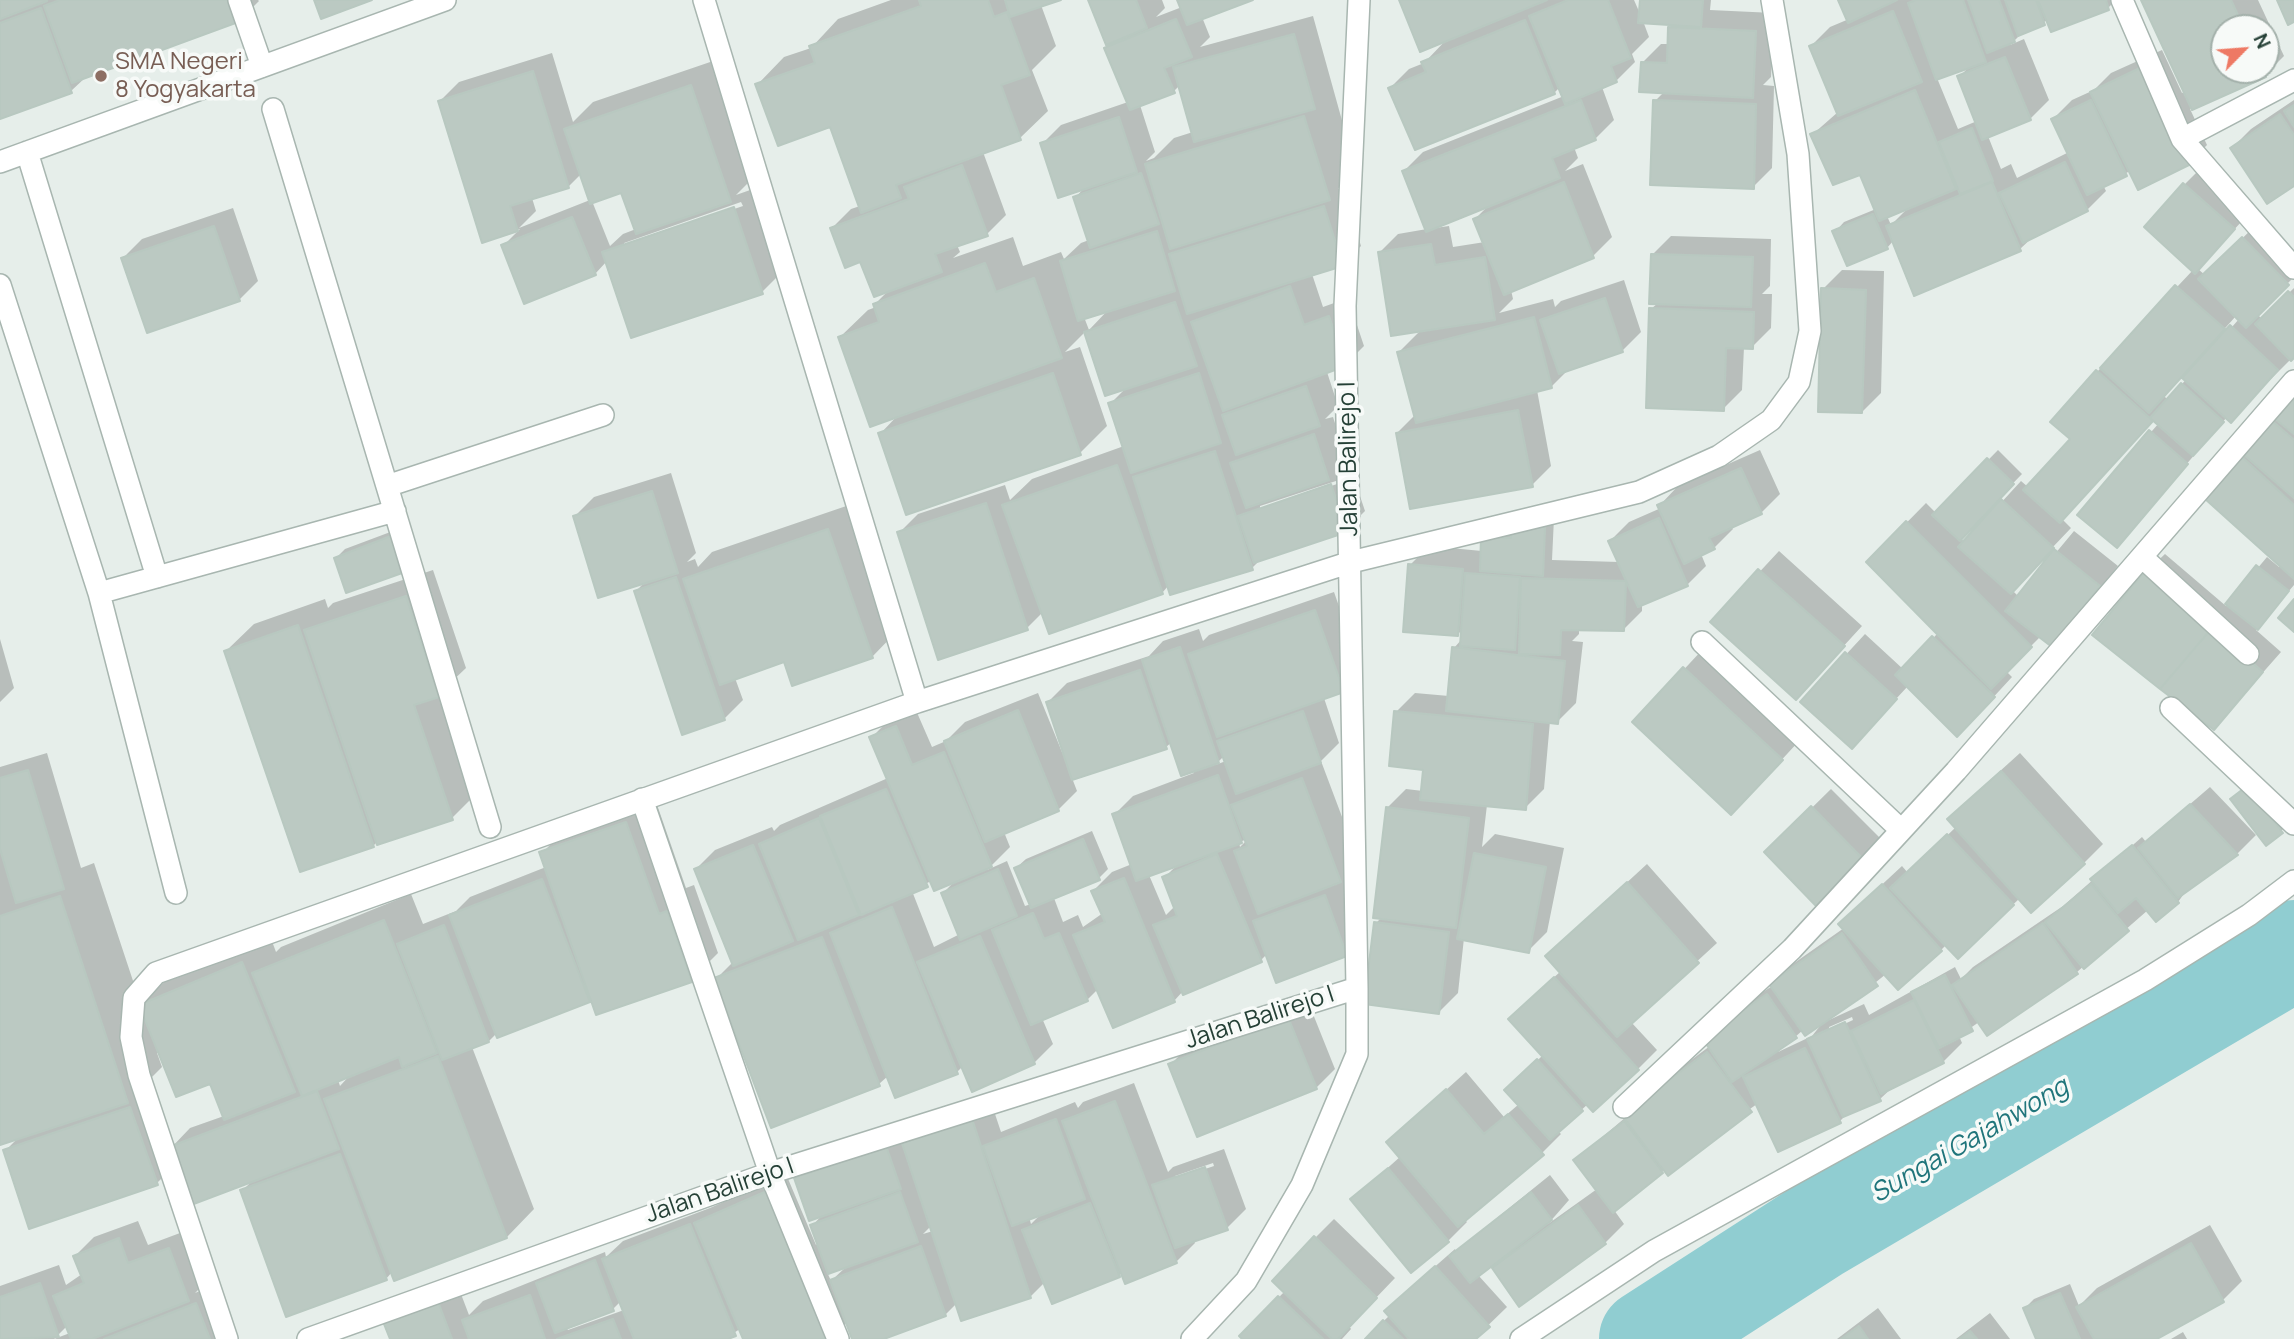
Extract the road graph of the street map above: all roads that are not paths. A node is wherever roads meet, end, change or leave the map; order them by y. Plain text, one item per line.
1 (239, 0) edge
2 (445, 0) edge
3 (704, 0) edge
4 (1359, 0) edge
5 (1772, 0) edge
6 (2122, 0) edge
7 (262, 66) junction
8 (2294, 80) edge
9 (273, 108) dead end
10 (2182, 139) junction
11 (27, 152) junction
12 (0, 162) edge
13 (2294, 268) edge
14 (0, 285) edge
15 (2294, 382) edge
16 (603, 415) dead end
17 (387, 485) junction
18 (395, 511) junction
19 (2143, 558) junction
20 (1351, 562) junction
21 (158, 577) junction
22 (99, 593) junction
23 (1702, 642) dead end
24 (2248, 654) dead end
25 (917, 702) junction
26 (2171, 708) dead end
27 (642, 799) junction
28 (2294, 824) edge
29 (490, 827) dead end
30 (1901, 830) junction
31 (2294, 881) edge
32 (176, 893) dead end
33 (1357, 988) junction
34 (1624, 1107) dead end
35 (769, 1173) junction
36 (227, 1339) edge
37 (308, 1339) edge
38 (838, 1339) edge
39 (1192, 1339) edge
40 (1521, 1339) edge

1 - 7 street
2 - 7 street
3 - 25 street
4 - 20 street, Jalan Balirejo I
5 - 20 street
6 - 10 street
7 - 11 street
8 - 10 street
9 - 17 street
10 - 13 street
11 - 12 street
11 - 21 street
14 - 22 street
15 - 19 street
16 - 17 street
17 - 18 street
18 - 21 street
18 - 29 street
19 - 24 street
19 - 30 street
20 - 25 street
20 - 33 street, Jalan Balirejo I
21 - 22 street
22 - 32 street
23 - 30 street
25 - 27 street
26 - 28 street
27 - 35 street
27 - 36 street
30 - 34 street
31 - 40 street
33 - 35 street, Jalan Balirejo I
33 - 39 street
35 - 37 street, Jalan Balirejo I
35 - 38 street

